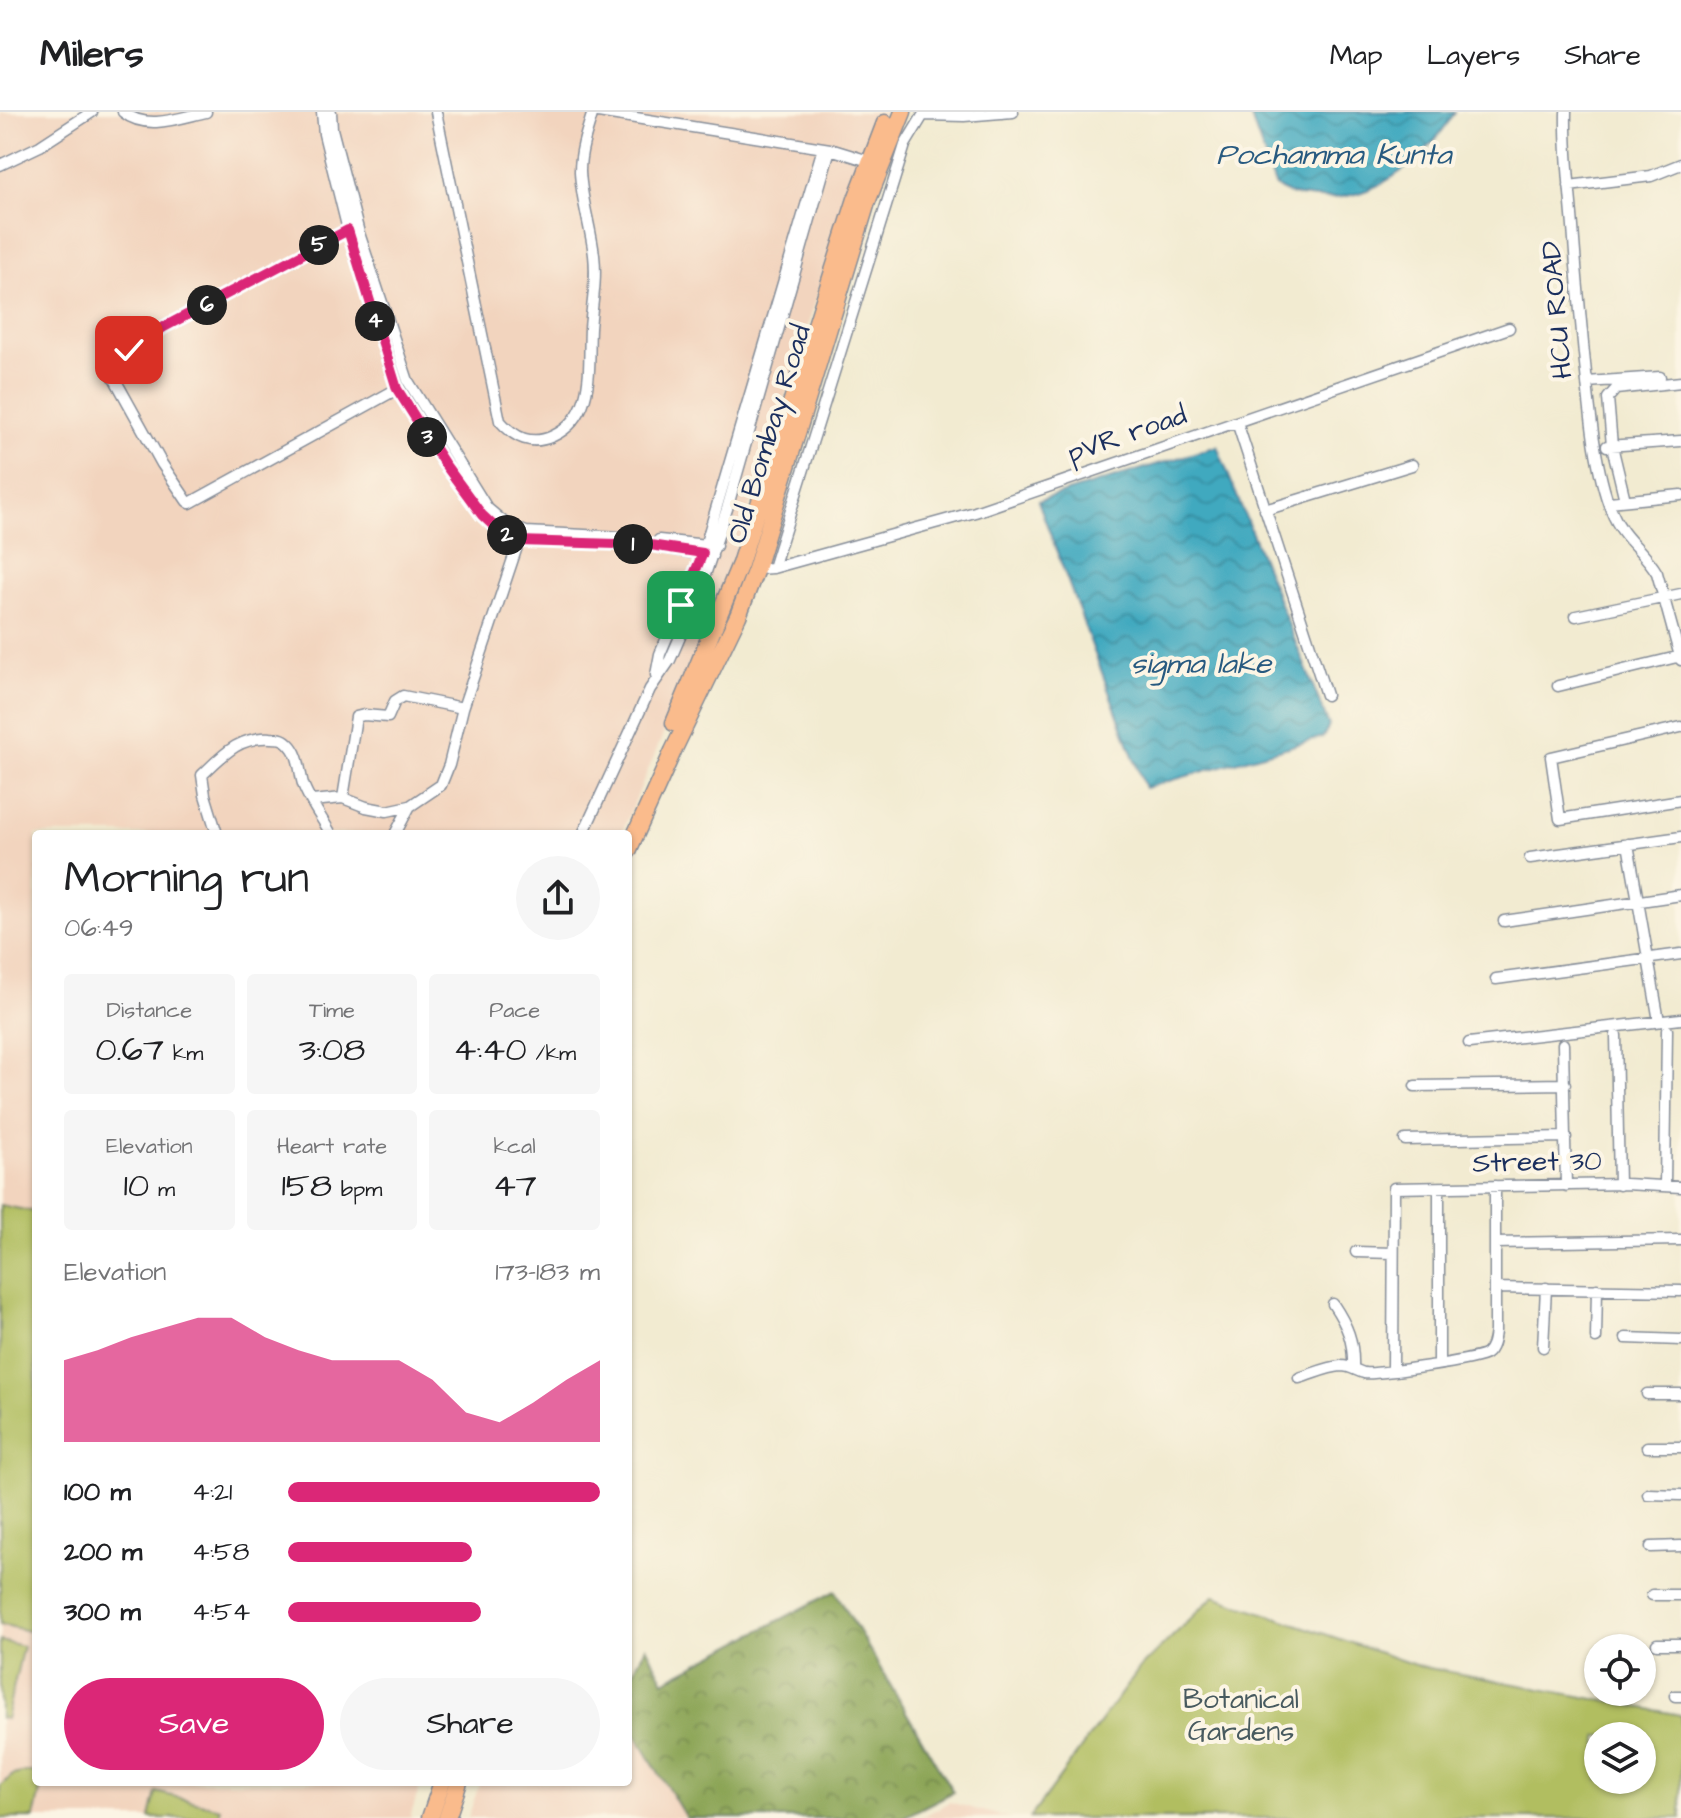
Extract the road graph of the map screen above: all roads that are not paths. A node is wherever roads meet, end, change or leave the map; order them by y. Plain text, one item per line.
1 (92, 112) edge
2 (123, 112) edge
3 (206, 112) edge
4 (322, 112) edge
5 (331, 112) edge
6 (436, 112) edge
7 (595, 112) edge
8 (891, 112) edge
9 (903, 112) edge
10 (1013, 112) edge
11 (1566, 112) edge
12 (925, 113) edge
13 (661, 116) edge
14 (827, 149) junction
15 (869, 161) junction
16 (1681, 164) edge
17 (0, 165) edge
18 (1569, 186) junction
19 (348, 230) junction
20 (1509, 328) dead end
21 (1660, 377) dead end
22 (1587, 382) junction
23 (1681, 382) edge
24 (397, 389) junction
25 (1237, 422) junction
26 (1681, 441) edge
27 (1612, 446) junction
28 (1597, 447) junction
29 (1412, 465) dead end
30 (1680, 498) edge
31 (1625, 500) junction
32 (1609, 502) junction
33 (1265, 510) junction
34 (519, 541) junction
35 (709, 549) junction
36 (773, 568) junction
37 (756, 569) junction
38 (1681, 594) edge
39 (1665, 598) junction
40 (1576, 616) dead end
41 (1681, 657) edge
42 (1558, 686) dead end
43 (1326, 695) dead end
44 (463, 708) junction
45 (1681, 727) edge
46 (343, 798) junction
47 (1681, 800) edge
48 (312, 801) junction
49 (410, 806) junction
50 (216, 830) edge
51 (329, 830) edge
52 (397, 830) edge
53 (585, 830) edge
54 (625, 830) edge
55 (1681, 837) edge
56 (632, 842) edge
57 (1628, 844) junction
58 (1530, 858) dead end
59 (1681, 895) edge
60 (1638, 901) junction
61 (1504, 921) dead end
62 (1681, 954) edge
63 (1649, 959) junction
64 (1496, 979) dead end
65 (1681, 1019) edge
66 (1659, 1021) junction
67 (1667, 1030) dead end
68 (1616, 1035) dead end
69 (1469, 1043) dead end
70 (1563, 1044) dead end
71 (1565, 1084) junction
72 (1415, 1086) dead end
73 (1566, 1137) junction
74 (1405, 1140) dead end
75 (1619, 1185) junction
76 (1665, 1185) junction
77 (1495, 1186) junction
78 (1566, 1186) junction
79 (1681, 1187) edge
80 (1439, 1188) junction
81 (1681, 1240) edge
82 (1496, 1243) junction
83 (1356, 1252) dead end
84 (1393, 1253) junction
85 (1495, 1288) junction
86 (1546, 1288) junction
87 (1597, 1289) junction
88 (1681, 1291) edge
89 (1333, 1304) dead end
90 (1596, 1338) dead end
91 (1626, 1338) dead end
92 (1681, 1340) edge
93 (1543, 1347) dead end
94 (1439, 1363) junction
95 (1353, 1367) junction
96 (1393, 1371) junction
97 (1299, 1378) dead end
98 (1647, 1394) dead end
99 (1681, 1394) edge
100 (1647, 1447) dead end
101 (1681, 1447) edge
102 (1648, 1494) dead end
103 (1681, 1495) edge
104 (1681, 1546) edge
105 (1651, 1547) dead end
106 (1652, 1595) dead end
107 (1681, 1595) edge
108 (1657, 1644) dead end
109 (1681, 1644) edge
110 (441, 1786) edge
111 (458, 1786) edge
112 (430, 1818) edge
113 (447, 1818) edge

1 - 17 street
2 - 3 street
4 - 19 street
5 - 35 street
6 - 7 street
7 - 13 street
8 - 15 main road, Old Bombay Road
9 - 37 main road, Old Bombay Road
10 - 12 street
11 - 18 street, HCU ROAD
12 - 36 street
13 - 14 street
14 - 15 street
14 - 35 street
15 - 54 main road, Old Bombay Road
16 - 18 street
18 - 22 street, HCU ROAD
19 - 24 street
19 - 24 street
20 - 25 street, pVR road
21 - 22 street
22 - 28 street, HCU ROAD
23 - 27 street
24 - 34 street
25 - 33 street
25 - 36 street, pVR road
26 - 27 street
27 - 28 street
27 - 31 street
28 - 32 street, HCU ROAD
29 - 33 street
30 - 31 street
31 - 32 street
32 - 39 street, HCU ROAD
33 - 43 street
34 - 35 street
34 - 44 street
35 - 53 street
36 - 37 street, pVR road
37 - 56 main road, Old Bombay Road
38 - 39 street
39 - 40 street
39 - 41 street, HCU ROAD
41 - 42 street
44 - 46 street
44 - 49 street
45 - 47 street
46 - 48 street
46 - 49 street
48 - 50 street
48 - 51 street
49 - 52 street
55 - 57 street
57 - 58 street
57 - 60 street
59 - 60 street
60 - 61 street
60 - 63 street
62 - 63 street
63 - 64 street
63 - 66 street
65 - 66 street
66 - 69 street
67 - 76 street
68 - 75 street
70 - 71 street
71 - 72 street
71 - 73 street
73 - 74 street
73 - 78 street
75 - 76 street, Street 30
75 - 78 street, Street 30
76 - 79 street, Street 30
77 - 78 street, Street 30
77 - 80 street, Street 30
77 - 82 street
80 - 84 street, Street 30
80 - 94 street
81 - 82 street
82 - 85 street
83 - 84 street
84 - 96 street
85 - 86 street
85 - 94 street
86 - 87 street
86 - 93 street
87 - 88 street
87 - 90 street
89 - 95 street
91 - 92 street
94 - 96 street
95 - 96 street
95 - 97 street
98 - 99 street
100 - 101 street
102 - 103 street
104 - 105 street
106 - 107 street
108 - 109 street
110 - 112 main road
111 - 113 main road

